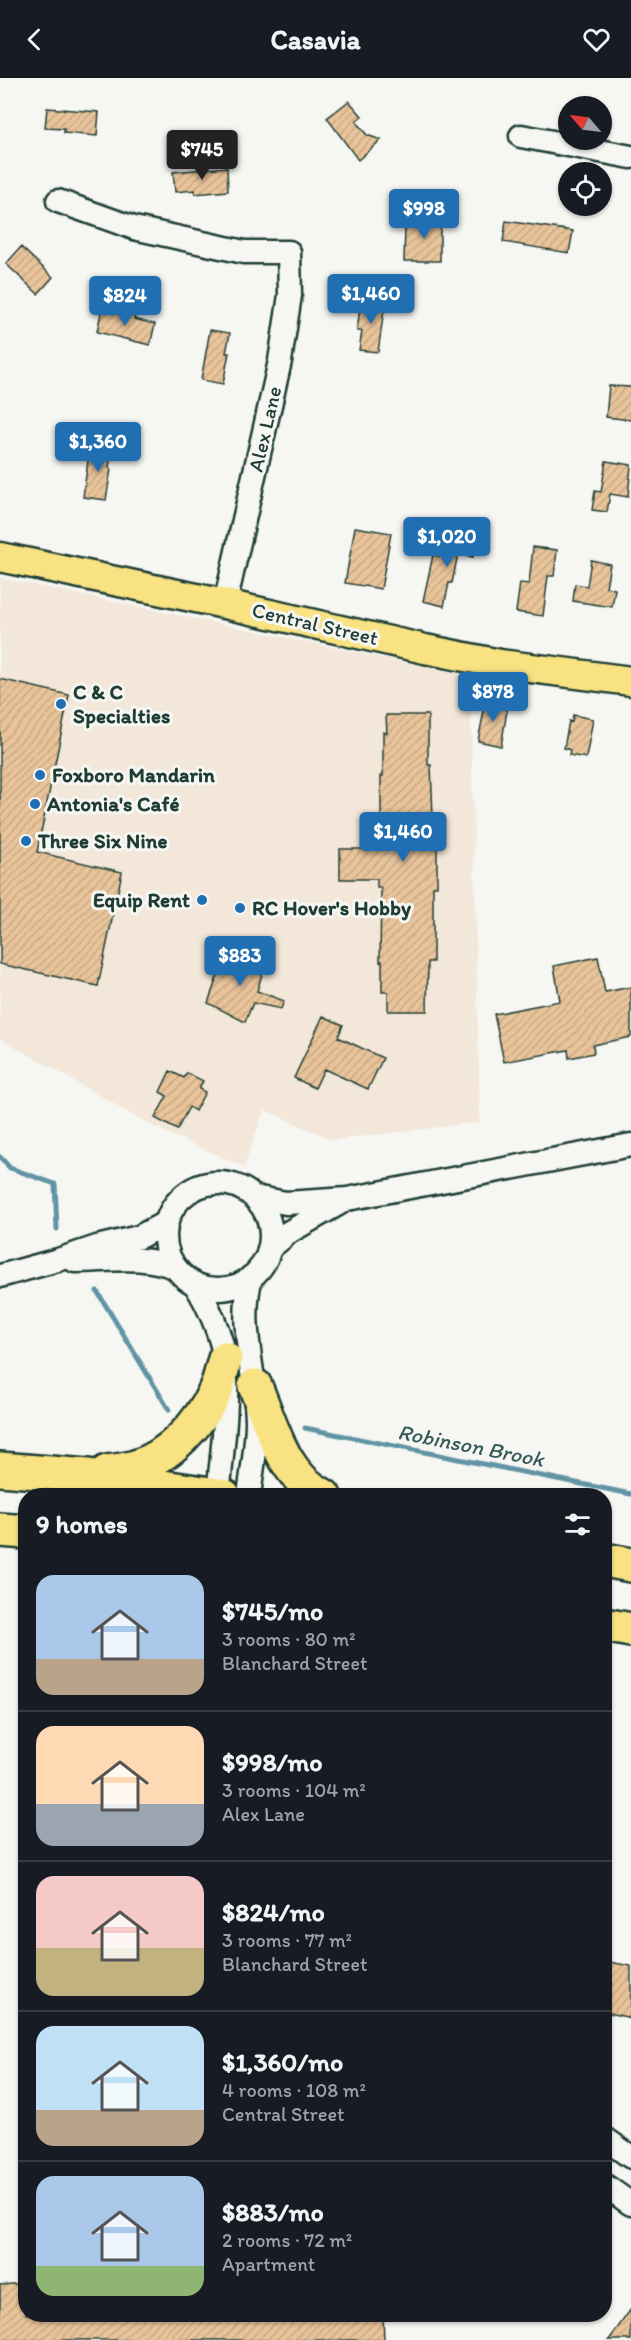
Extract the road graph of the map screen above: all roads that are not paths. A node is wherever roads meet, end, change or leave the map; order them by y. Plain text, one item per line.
1 (521, 136) dead end
2 (631, 157) edge
3 (58, 201) dead end
4 (0, 556) edge
5 (225, 603) junction
6 (631, 681) edge
7 (631, 1145) edge
8 (254, 1197) junction
9 (347, 1199) junction
10 (167, 1222) junction
11 (269, 1249) junction
12 (58, 1260) junction
13 (176, 1268) junction
14 (0, 1276) edge
15 (251, 1277) junction
16 (195, 1284) junction
17 (225, 1359) junction
18 (255, 1386) junction
19 (0, 1469) edge
20 (88, 1476) junction
21 (176, 1488) edge
22 (227, 1488) edge
23 (230, 1488) edge
24 (310, 1488) edge
25 (0, 1530) edge
26 (18, 1531) edge
27 (612, 1562) edge
28 (631, 1566) edge
29 (612, 1626) edge
30 (631, 1630) edge
31 (612, 2144) edge
32 (631, 2157) edge
33 (612, 2191) edge
34 (631, 2204) edge

1 - 2 street
3 - 5 street, Alex Lane
4 - 5 main road, Central Street
5 - 6 main road, Central Street
7 - 9 street
8 - 9 street
8 - 10 street
8 - 11 street
9 - 11 street
10 - 12 street
10 - 13 street
11 - 15 street
12 - 13 street
12 - 14 street
13 - 16 street
15 - 16 street
15 - 18 street
16 - 17 street
17 - 20 highway
17 - 22 street
18 - 23 street
18 - 24 highway
19 - 20 highway
20 - 21 highway
25 - 26 highway
27 - 28 highway
29 - 30 highway
31 - 32 street
33 - 34 street

